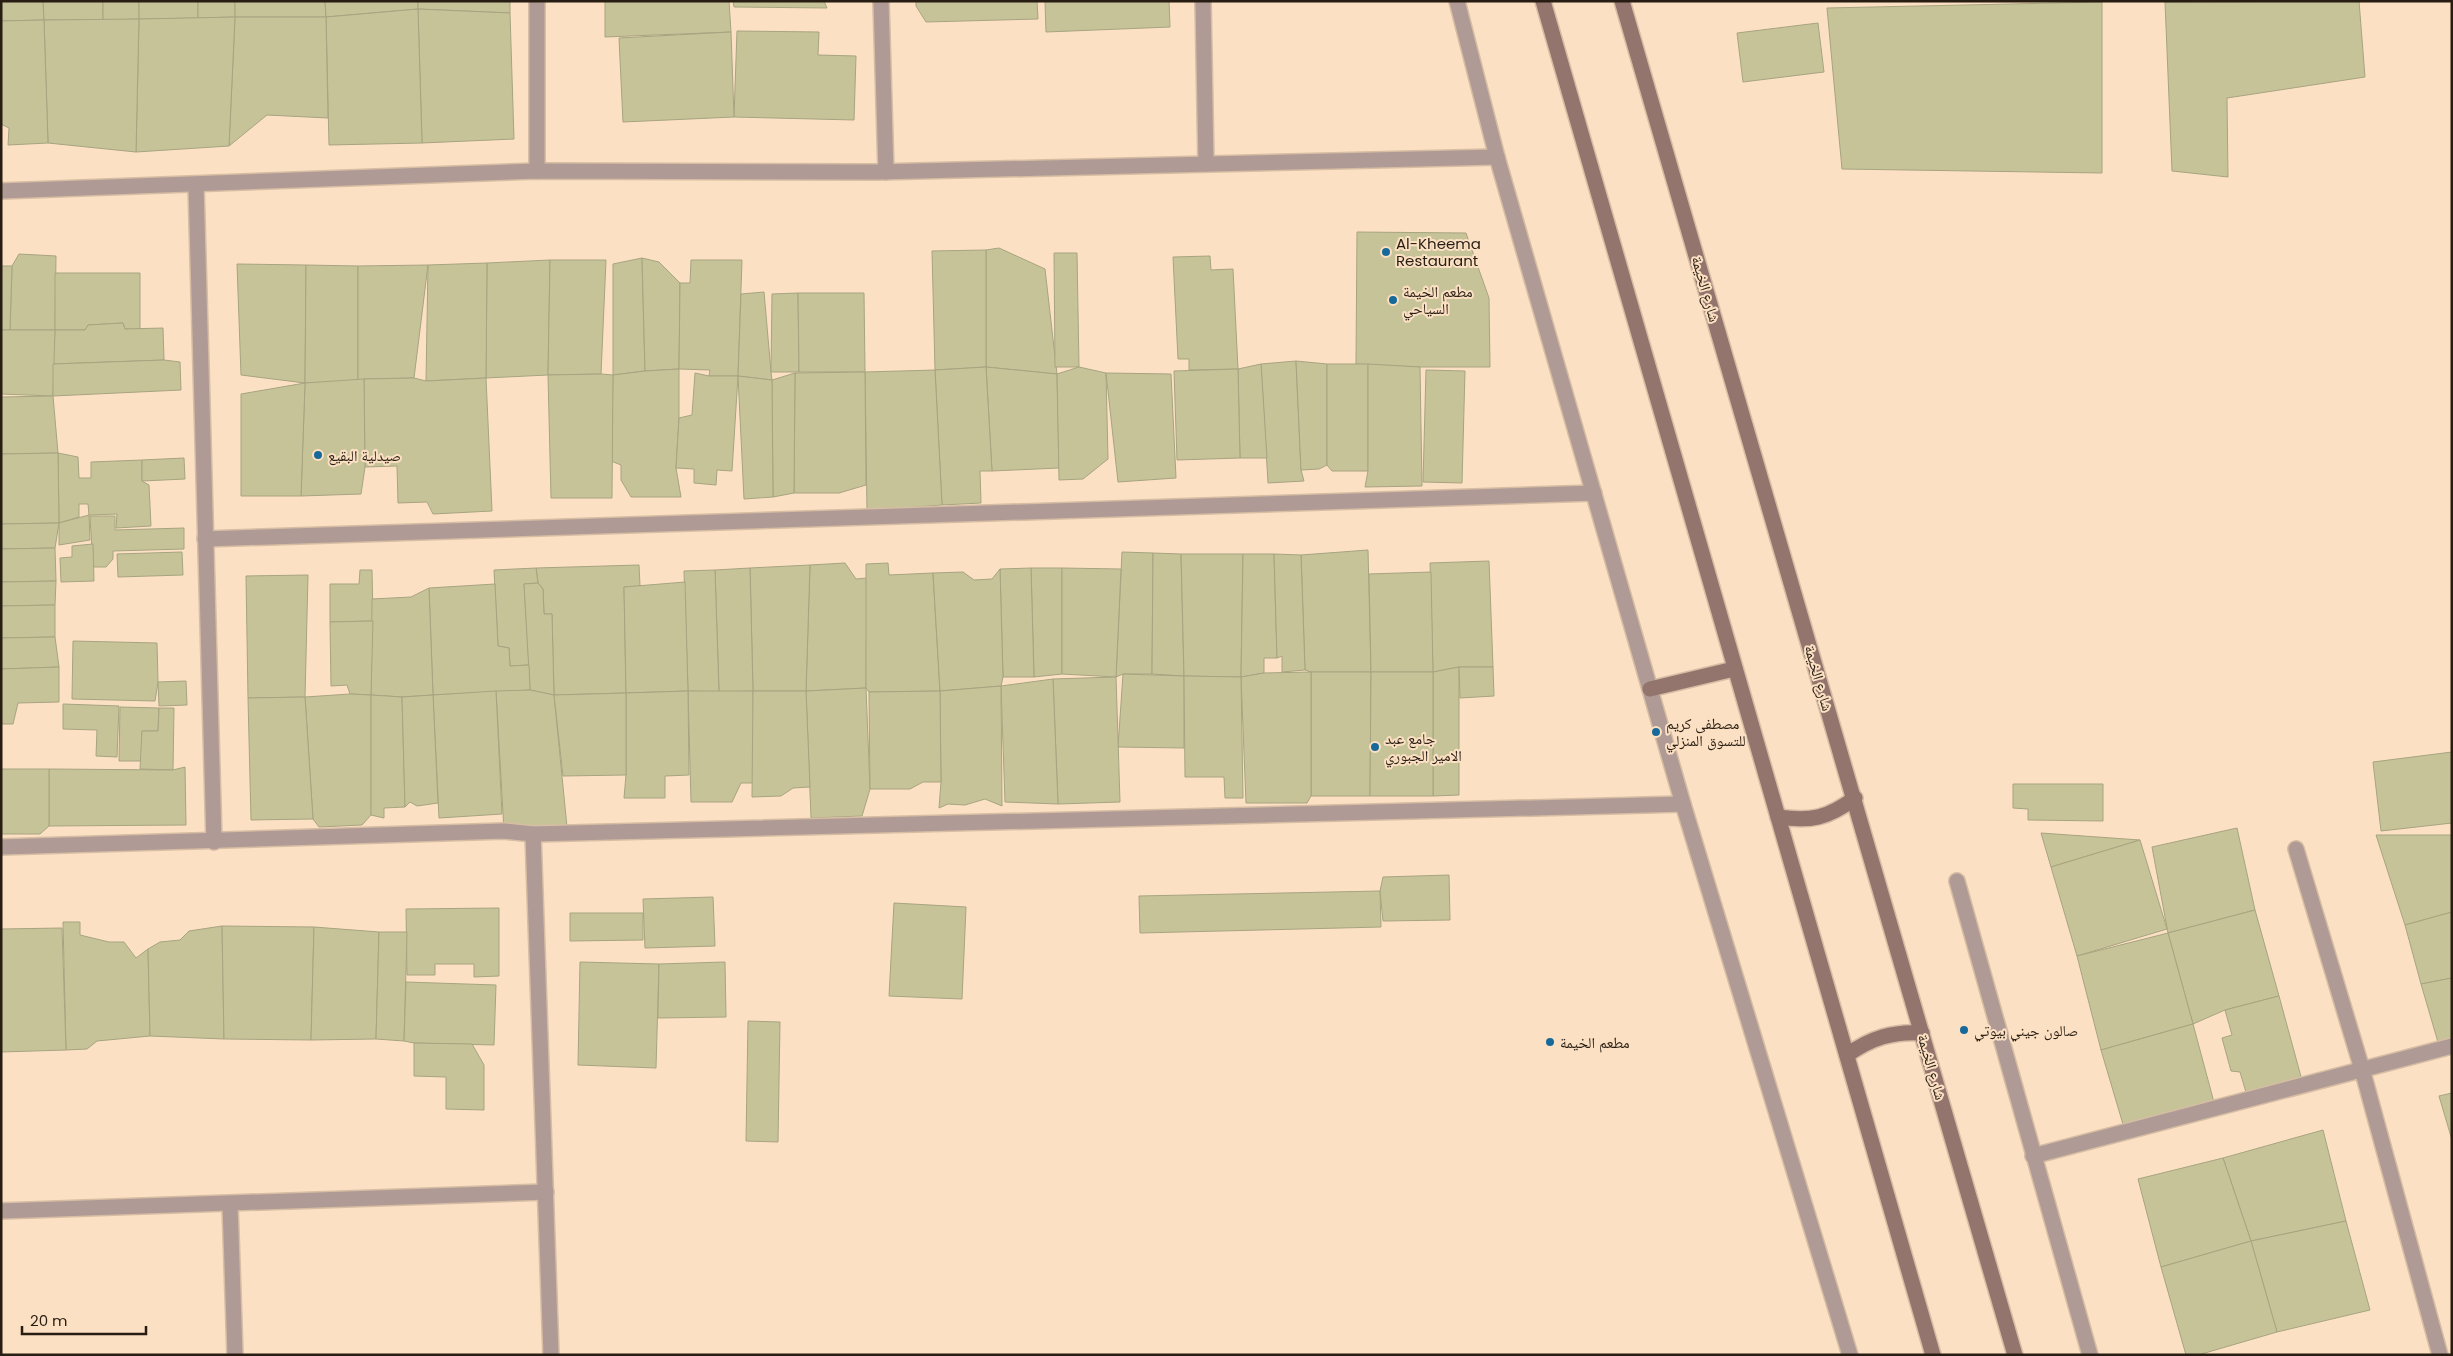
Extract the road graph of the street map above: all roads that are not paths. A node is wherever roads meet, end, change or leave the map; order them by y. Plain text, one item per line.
1 (537, 1) edge
2 (880, 1) edge
3 (1203, 1) edge
4 (1457, 1) edge
5 (1543, 1) edge
6 (1622, 1) edge
7 (1497, 157) junction
8 (1206, 164) junction
9 (537, 171) junction
10 (886, 172) junction
11 (196, 185) junction
12 (1, 191) edge
13 (1594, 493) junction
14 (206, 539) junction
15 (1734, 669) junction
16 (1650, 689) junction
17 (1854, 798) junction
18 (1684, 804) junction
19 (1778, 817) junction
20 (533, 834) junction
21 (214, 842) junction
22 (1, 847) edge
23 (2296, 849) dead end
24 (1957, 882) dead end
25 (1922, 1032) junction
26 (2452, 1046) edge
27 (1847, 1055) junction
28 (2362, 1069) junction
29 (2033, 1156) junction
30 (546, 1192) junction
31 (230, 1204) junction
32 (1, 1211) edge
33 (235, 1355) edge
34 (551, 1355) edge
35 (1850, 1355) edge
36 (1933, 1355) edge
37 (2015, 1355) edge
38 (2090, 1355) edge
39 (2440, 1355) edge

1 - 9 street
2 - 10 street
3 - 8 street
4 - 7 street
5 - 15 street
6 - 17 street, شارع الخيمة
7 - 8 street
7 - 13 street
8 - 10 street
9 - 10 street
9 - 11 street
11 - 12 street
11 - 14 street
13 - 14 street
13 - 16 street
14 - 21 street
15 - 16 street
15 - 19 street
16 - 18 street
17 - 19 street
17 - 25 street, شارع الخيمة
18 - 20 street
18 - 35 street
19 - 27 street
20 - 21 street
20 - 30 street
21 - 22 street
23 - 28 street
24 - 29 street
25 - 27 street
25 - 37 street, شارع الخيمة
26 - 28 street
27 - 36 street
28 - 29 street
28 - 39 street
29 - 38 street
30 - 31 street
30 - 34 street
31 - 32 street
31 - 33 street

